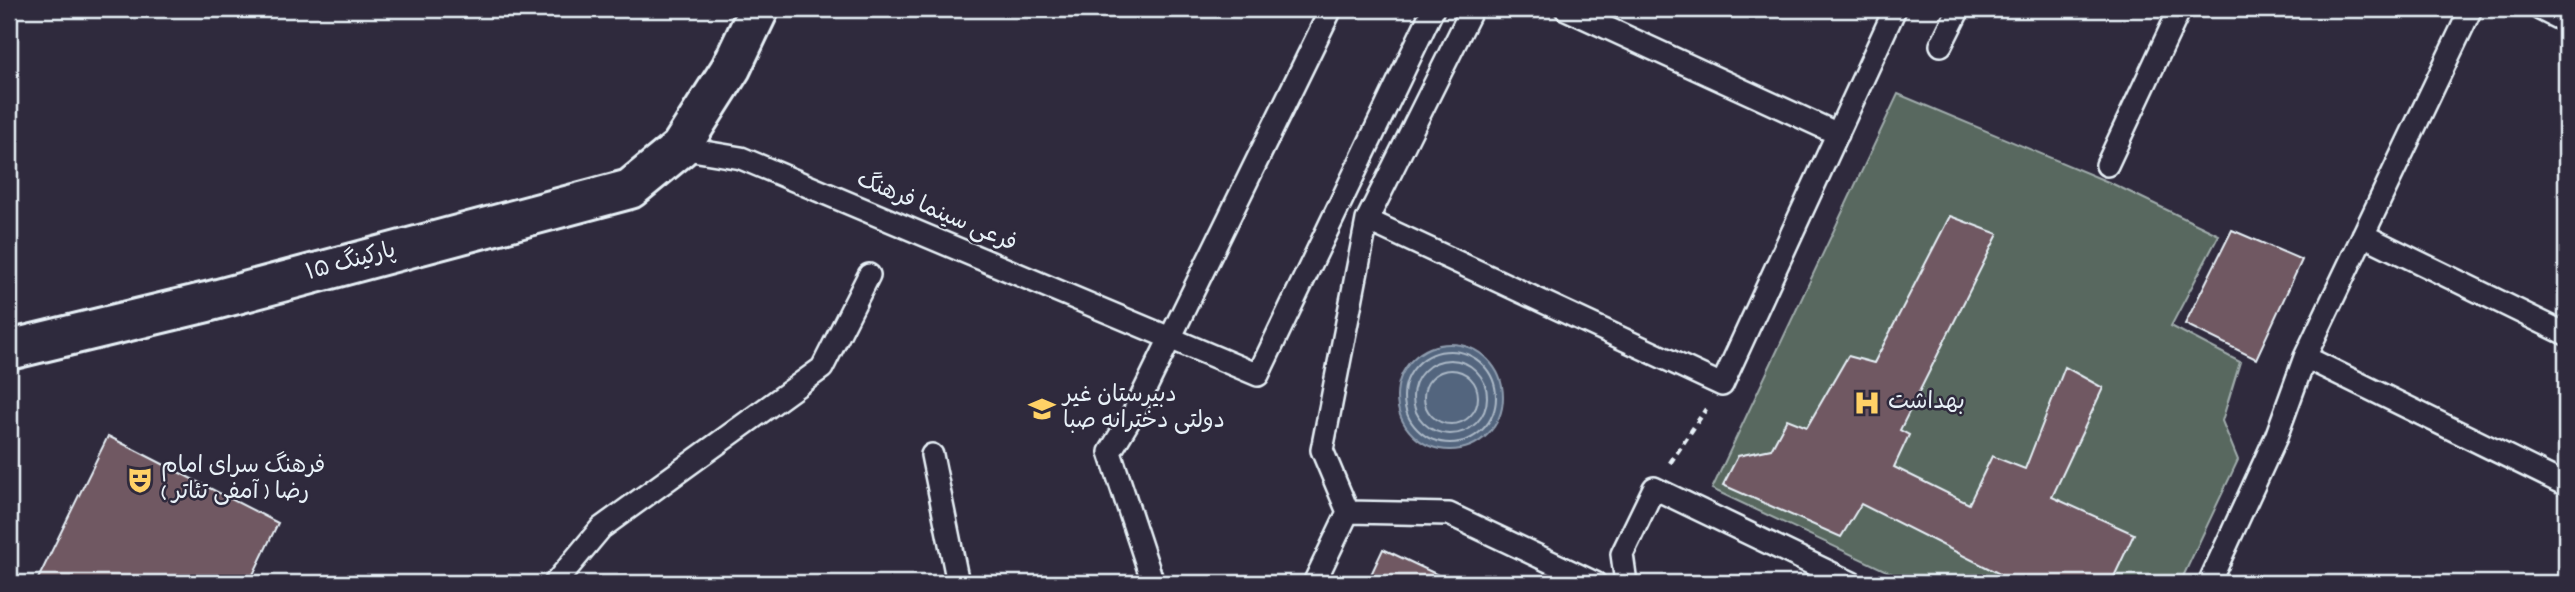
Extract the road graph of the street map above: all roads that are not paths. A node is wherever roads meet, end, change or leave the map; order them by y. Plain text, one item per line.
1 (759, 9) edge
2 (1331, 9) edge
3 (1433, 9) edge
4 (1472, 9) edge
5 (1566, 9) edge
6 (1895, 9) edge
7 (1959, 9) edge
8 (2180, 9) edge
9 (2471, 9) edge
10 (2540, 9) edge
11 (2566, 22) edge
12 (1941, 45) dead end
13 (1838, 134) junction
14 (680, 148) junction
15 (2106, 165) dead end
16 (1367, 220) junction
17 (2363, 235) junction
18 (869, 275) dead end
19 (2566, 334) edge
20 (1167, 340) junction
21 (9, 350) edge
22 (2305, 357) junction
23 (932, 455) dead end
24 (2566, 485) edge
25 (1348, 512) junction
26 (555, 583) edge
27 (958, 583) edge
28 (1153, 583) edge
29 (1314, 583) edge
30 (1595, 583) edge
31 (1626, 583) edge
32 (1852, 583) edge
33 (2209, 583) edge

1 - 14 street, پارکینگ ۱۵
2 - 20 lane
3 - 20 lane, فرعی سینما فرهنگ
4 - 16 lane
5 - 13 lane
6 - 13 lane
7 - 12 lane
8 - 15 lane
9 - 17 lane
10 - 11 lane
13 - 16 lane
14 - 20 lane, فرعی سینما فرهنگ
14 - 21 street, پارکینگ ۱۵
16 - 25 lane
17 - 19 lane
17 - 22 lane
18 - 26 lane
20 - 28 lane
22 - 24 lane
22 - 33 lane
23 - 27 lane
25 - 29 lane
25 - 30 lane
31 - 32 lane

